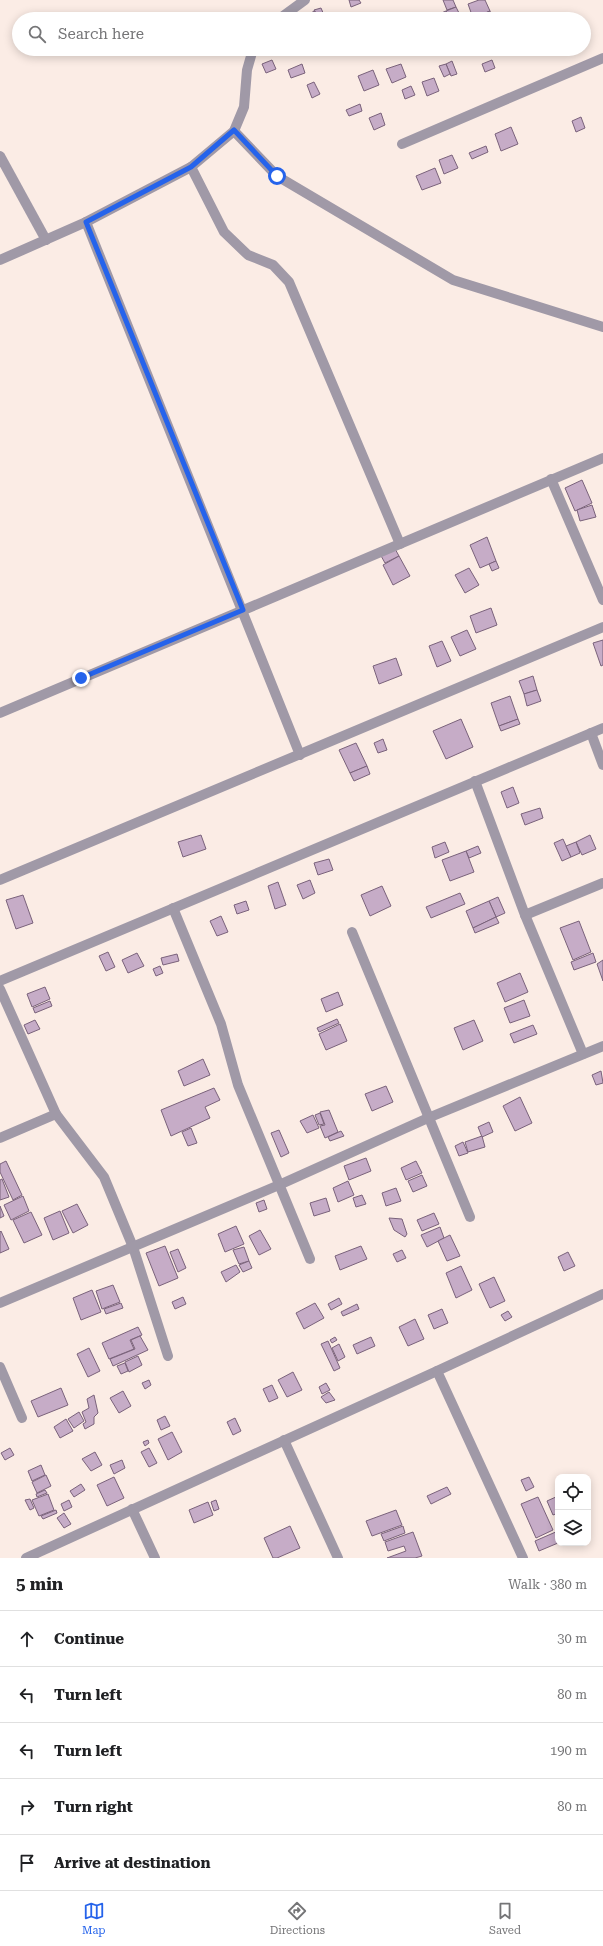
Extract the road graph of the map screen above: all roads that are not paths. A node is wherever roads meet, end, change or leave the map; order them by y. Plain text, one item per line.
1 (305, 0) edge
2 (289, 12) edge
3 (251, 56) edge
4 (603, 58) edge
5 (234, 130) junction
6 (402, 144) dead end
7 (0, 156) edge
8 (191, 167) junction
9 (86, 222) junction
10 (46, 240) junction
11 (0, 260) edge
12 (603, 327) edge
13 (603, 458) edge
14 (551, 479) junction
15 (400, 544) junction
16 (603, 600) edge
17 (243, 610) junction
18 (603, 627) edge
19 (0, 712) edge
20 (603, 728) edge
21 (591, 733) junction
22 (300, 755) junction
23 (603, 765) edge
24 (475, 782) junction
25 (1, 879) edge
26 (603, 883) edge
27 (173, 908) junction
28 (525, 916) junction
29 (352, 932) dead end
30 (0, 981) edge
31 (0, 990) edge
32 (603, 1046) edge
33 (583, 1054) junction
34 (56, 1114) junction
35 (428, 1118) junction
36 (0, 1138) edge
37 (279, 1185) junction
38 (470, 1217) dead end
39 (133, 1247) junction
40 (310, 1259) dead end
41 (603, 1294) edge
42 (0, 1303) edge
43 (168, 1356) dead end
44 (0, 1367) edge
45 (437, 1371) junction
46 (22, 1418) dead end
47 (284, 1440) junction
48 (132, 1509) junction
49 (26, 1558) edge
50 (155, 1558) edge
51 (338, 1558) edge
52 (523, 1558) edge

1 - 2 street
3 - 5 street
4 - 6 street
5 - 8 street
5 - 12 street
7 - 10 street
8 - 9 street
8 - 15 street
9 - 10 street
9 - 17 street
10 - 11 street
13 - 14 street
14 - 15 street
14 - 16 street
15 - 17 street
17 - 19 street
17 - 22 street
18 - 22 street
20 - 21 street
21 - 23 street
21 - 24 street
22 - 25 street
24 - 27 street
24 - 28 street
26 - 28 street
27 - 30 street
27 - 37 street
28 - 33 street
29 - 35 street
31 - 34 street
32 - 33 street
33 - 35 street
34 - 36 street
34 - 39 street
35 - 37 street
35 - 38 street
37 - 39 street
37 - 40 street
39 - 42 street
39 - 43 street
41 - 45 street
44 - 46 street
45 - 47 street
45 - 52 street
47 - 48 street
47 - 51 street
48 - 49 street
48 - 50 street

